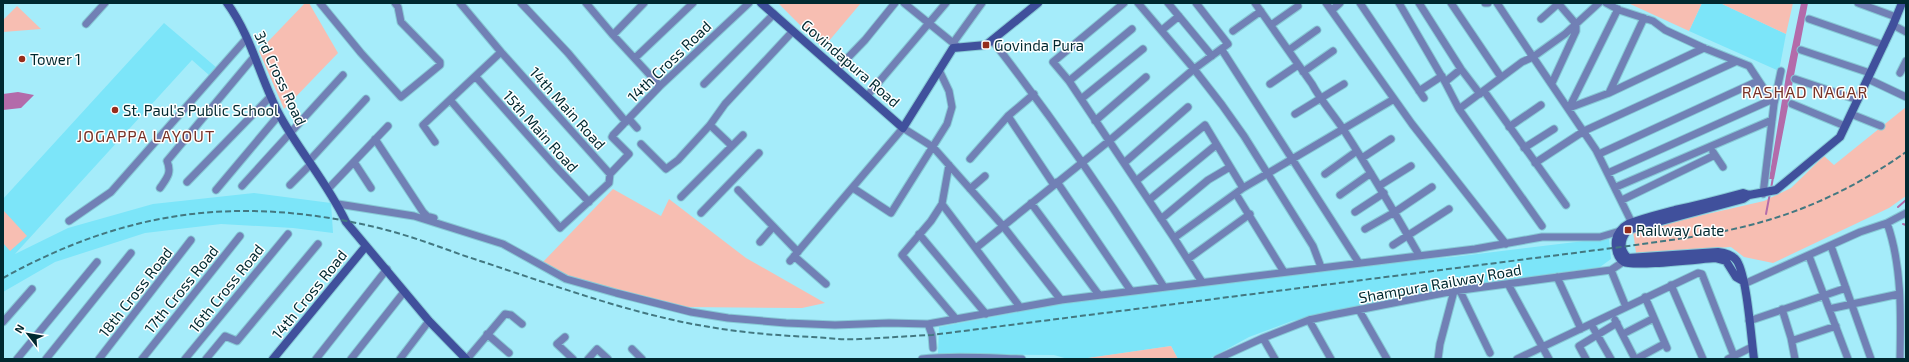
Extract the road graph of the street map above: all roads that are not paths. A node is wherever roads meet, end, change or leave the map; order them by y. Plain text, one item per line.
1 (105, 3) edge
2 (227, 3) edge
3 (320, 3) edge
4 (394, 3) edge
5 (460, 3) edge
6 (521, 3) edge
7 (586, 3) edge
8 (644, 3) edge
9 (693, 3) edge
10 (749, 3) edge
11 (761, 3) edge
12 (895, 3) edge
13 (904, 3) edge
14 (946, 3) edge
15 (982, 3) edge
16 (1038, 3) edge
17 (1124, 3) edge
18 (1138, 3) edge
19 (1168, 3) edge
20 (1196, 3) edge
21 (1326, 3) edge
22 (1340, 3) edge
23 (1360, 3) edge
24 (1399, 3) edge
25 (1419, 3) edge
26 (1451, 3) edge
27 (1497, 3) edge
28 (1559, 3) edge
29 (1599, 3) edge
30 (1606, 3) edge
31 (1858, 3) edge
32 (1902, 3) edge
33 (1258, 6) edge
34 (1298, 6) dead end
35 (1332, 10) junction
36 (1618, 10) junction
37 (774, 14) junction
38 (1179, 16) junction
39 (1644, 18) junction
40 (1541, 19) dead end
41 (1809, 19) dead end
42 (1895, 21) junction
43 (928, 23) junction
44 (86, 24) dead end
45 (1576, 24) junction
46 (1271, 25) junction
47 (1132, 28) dead end
48 (1162, 30) junction
49 (1317, 30) dead end
50 (793, 31) junction
51 (1233, 31) dead end
52 (1906, 32) edge
53 (613, 35) junction
54 (247, 38) junction
55 (992, 40) junction
56 (956, 45) junction
57 (1884, 45) junction
58 (1704, 48) junction
59 (1143, 49) dead end
60 (1222, 50) junction
61 (1289, 50) junction
62 (1801, 50) dead end
63 (1333, 51) dead end
64 (501, 52) junction
65 (1212, 56) junction
66 (1533, 57) junction
67 (254, 58) junction
68 (635, 58) junction
69 (1906, 60) edge
70 (1735, 62) junction
71 (1298, 65) junction
72 (1194, 69) junction
73 (1461, 69) junction
74 (837, 70) junction
75 (939, 70) junction
76 (1781, 71) dead end
77 (1303, 72) junction
78 (1900, 72) dead end
79 (343, 74) dead end
80 (1869, 76) junction
81 (476, 77) junction
82 (1146, 77) dead end
83 (1501, 77) junction
84 (1443, 79) junction
85 (1795, 79) dead end
86 (1069, 81) junction
87 (1758, 81) junction
88 (1552, 83) junction
89 (704, 84) dead end
90 (1270, 84) dead end
91 (1344, 84) dead end
92 (660, 86) junction
93 (1419, 91) junction
94 (1482, 93) junction
95 (1609, 93) junction
96 (1034, 94) junction
97 (271, 96) junction
98 (867, 96) junction
99 (1906, 97) edge
100 (1320, 98) junction
101 (1424, 98) dead end
102 (366, 99) dead end
103 (1081, 99) junction
104 (1394, 99) junction
105 (451, 100) junction
106 (1858, 100) junction
107 (1773, 102) junction
108 (1792, 104) dead end
109 (1541, 105) dead end
110 (1188, 107) dead end
111 (1569, 108) junction
112 (1459, 109) junction
113 (1295, 114) dead end
114 (1851, 114) junction
115 (279, 115) junction
116 (1008, 116) junction
117 (1095, 120) junction
118 (1772, 120) junction
119 (627, 121) junction
120 (710, 125) junction
121 (388, 126) dead end
122 (1845, 126) junction
123 (1881, 126) dead end
124 (1509, 127) junction
125 (637, 128) dead end
126 (903, 128) junction
127 (1554, 129) dead end
128 (1344, 130) junction
129 (1584, 131) junction
130 (290, 132) junction
131 (742, 135) dead end
132 (375, 139) junction
133 (1391, 139) dead end
134 (1109, 141) junction
135 (435, 142) dead end
136 (641, 144) dead end
137 (1216, 145) junction
138 (732, 146) junction
139 (933, 147) junction
140 (1709, 147) junction
141 (1524, 148) junction
142 (1357, 151) junction
143 (759, 154) dead end
144 (1598, 154) junction
145 (1715, 155) junction
146 (1362, 158) junction
147 (970, 159) dead end
148 (1292, 159) junction
149 (354, 162) junction
150 (310, 163) junction
151 (1082, 163) junction
152 (1124, 163) junction
153 (1535, 163) junction
154 (949, 165) junction
155 (1411, 166) dead end
156 (1230, 167) junction
157 (1723, 167) dead end
158 (1372, 173) junction
159 (1608, 173) junction
160 (610, 174) junction
161 (1266, 174) junction
162 (1325, 174) dead end
163 (985, 176) dead end
164 (1136, 180) junction
165 (187, 182) dead end
166 (1056, 184) junction
167 (290, 185) dead end
168 (242, 186) dead end
169 (1380, 186) junction
170 (1432, 187) dead end
171 (1616, 187) junction
172 (160, 188) dead end
173 (371, 188) dead end
174 (853, 188) junction
175 (1243, 188) junction
176 (328, 189) junction
177 (970, 189) junction
178 (216, 190) dead end
179 (738, 190) dead end
180 (1764, 193) junction
181 (1236, 194) junction
182 (1340, 194) dead end
183 (1384, 194) junction
184 (1749, 195) junction
185 (681, 197) dead end
186 (1149, 200) junction
187 (1622, 200) junction
188 (589, 202) junction
189 (1031, 203) junction
190 (338, 204) junction
191 (942, 204) junction
192 (1566, 205) dead end
193 (1449, 209) dead end
194 (1355, 212) dead end
195 (1395, 212) junction
196 (702, 213) dead end
197 (1906, 213) edge
198 (1250, 214) junction
199 (1162, 219) junction
200 (69, 221) dead end
201 (1632, 223) junction
202 (1887, 223) junction
203 (1003, 226) junction
204 (1542, 226) dead end
205 (447, 227) junction
206 (773, 227) junction
207 (1365, 229) dead end
208 (1620, 231) junction
209 (288, 234) dead end
210 (920, 234) junction
211 (1408, 235) junction
212 (240, 236) dead end
213 (1174, 238) junction
214 (191, 240) dead end
215 (760, 242) dead end
216 (318, 244) dead end
217 (1506, 244) junction
218 (1393, 245) dead end
219 (366, 246) junction
220 (1831, 246) junction
221 (976, 248) junction
222 (131, 253) dead end
223 (1419, 255) junction
224 (794, 256) junction
225 (1809, 256) junction
226 (1188, 259) junction
227 (97, 262) dead end
228 (1359, 262) junction
229 (1623, 262) junction
230 (1321, 267) junction
231 (387, 269) junction
232 (1611, 270) junction
233 (1284, 272) junction
234 (1557, 277) junction
235 (1202, 282) junction
236 (1743, 282) junction
237 (826, 284) dead end
238 (1508, 284) junction
239 (1671, 285) junction
240 (1164, 287) junction
241 (32, 288) dead end
242 (1846, 288) junction
243 (1131, 291) junction
244 (1457, 291) junction
245 (404, 292) junction
246 (1899, 294) junction
247 (1099, 295) junction
248 (1824, 295) junction
249 (1646, 297) junction
250 (1061, 300) junction
251 (1852, 305) junction
252 (1020, 307) junction
253 (1626, 307) junction
254 (1782, 309) junction
255 (1829, 309) junction
256 (1359, 310) junction
257 (986, 314) junction
258 (1612, 314) junction
259 (1654, 318) junction
260 (956, 319) junction
261 (1309, 320) junction
262 (429, 321) junction
263 (1749, 321) junction
264 (3, 322) edge
265 (1617, 323) junction
266 (522, 324) dead end
267 (928, 324) junction
268 (1591, 324) junction
269 (1836, 326) junction
270 (1581, 329) junction
271 (488, 334) junction
272 (1623, 334) junction
273 (1597, 335) junction
274 (565, 337) dead end
275 (1263, 338) junction
276 (1791, 338) junction
277 (1541, 346) junction
278 (1752, 347) junction
279 (933, 348) junction
280 (632, 349) dead end
281 (509, 353) dead end
282 (1490, 353) dead end
283 (941, 356) junction
284 (931, 358) edge
285 (1731, 358) edge
286 (17, 359) edge
287 (46, 359) edge
288 (99, 359) edge
289 (142, 359) edge
290 (185, 359) edge
291 (206, 359) edge
292 (273, 359) edge
293 (316, 359) edge
294 (352, 359) edge
295 (400, 359) edge
296 (467, 359) edge
297 (573, 359) edge
298 (588, 359) edge
299 (608, 359) edge
300 (642, 359) edge
301 (922, 359) edge
302 (1016, 359) edge
303 (1022, 359) edge
304 (1217, 359) edge
305 (1275, 359) edge
306 (1331, 359) edge
307 (1387, 359) edge
308 (1438, 359) edge
309 (1517, 359) edge
310 (1549, 359) edge
311 (1586, 359) edge
312 (1611, 359) edge
313 (1634, 359) edge
314 (1703, 359) edge
315 (1754, 359) edge
316 (1795, 359) edge
317 (1848, 359) edge
318 (1871, 359) edge
319 (1900, 359) edge

1 - 44 street
2 - 54 street, 3rd Cross Road
3 - 4 street
5 - 64 street, 14th Main Road
6 - 119 street
7 - 53 street
8 - 53 street
9 - 68 street
10 - 92 street, 14th Cross Road
11 - 37 street, Govindapura Road
12 - 74 street
13 - 43 street
14 - 43 street
15 - 56 street
16 - 55 street
17 - 86 street
18 - 48 street
19 - 38 street
20 - 60 street
21 - 35 street
22 - 35 street
23 - 93 street
24 - 84 street
25 - 73 street
26 - 83 street
27 - 66 street
28 - 40 street
28 - 45 street
29 - 45 street
30 - 36 street
31 - 42 street
32 - 42 street
33 - 46 street
33 - 51 street
34 - 46 street
35 - 104 street
36 - 39 street
36 - 111 street
37 - 50 street, Govindapura Road
37 - 89 street
38 - 48 street
38 - 65 street
39 - 58 street
39 - 95 street
41 - 57 street
42 - 52 street
42 - 57 street
43 - 56 street
43 - 98 street
45 - 66 street
45 - 88 street
46 - 61 street
47 - 86 street
48 - 72 street
49 - 61 street
50 - 74 street, Govindapura Road
50 - 120 street
53 - 68 street
54 - 67 street, 3rd Cross Road
54 - 200 street
55 - 56 street
55 - 96 street
56 - 75 street
57 - 80 street
58 - 70 street
58 - 95 street
59 - 103 street
60 - 65 street
60 - 148 street
61 - 71 street
62 - 80 street
63 - 77 street
64 - 81 street
64 - 160 street, 14th Main Road
65 - 72 street
66 - 83 street
66 - 88 street
67 - 97 street, 3rd Cross Road
67 - 172 street
68 - 92 street
69 - 78 street
70 - 87 street
70 - 129 street
71 - 77 street
71 - 90 street
72 - 134 street
72 - 161 street
73 - 84 street
73 - 94 street
74 - 98 street, Govindapura Road
75 - 126 street
75 - 139 street
76 - 107 street
77 - 100 street
79 - 130 street
80 - 99 street
80 - 106 street
81 - 105 street
81 - 188 street, 15th Main Road
82 - 117 street
83 - 94 street
84 - 93 street
84 - 112 street
85 - 106 street
86 - 103 street
87 - 107 street
87 - 144 street
88 - 111 street
91 - 100 street
92 - 119 street, 14th Cross Road
93 - 101 street
94 - 112 street
94 - 124 street
95 - 111 street
96 - 116 street
96 - 151 street
97 - 115 street, 3rd Cross Road
97 - 165 street
98 - 126 street, Govindapura Road
100 - 113 street
100 - 128 street
102 - 150 street
103 - 117 street
104 - 128 street
104 - 217 street
105 - 135 street
105 - 188 street
106 - 114 street
107 - 118 street
107 - 159 street
108 - 122 street
109 - 124 street
110 - 152 street
111 - 129 street
112 - 204 street
114 - 122 street
114 - 123 street
115 - 130 street, 3rd Cross Road
115 - 178 street
116 - 147 street
116 - 166 street
117 - 134 street
118 - 140 street
118 - 180 street
119 - 125 street
119 - 160 street, 14th Main Road
120 - 136 street
120 - 138 street
121 - 132 street
122 - 180 street
124 - 141 street
126 - 139 street
126 - 174 street
127 - 141 street
128 - 142 street
128 - 148 street
129 - 144 street
129 - 153 street
130 - 150 street, 3rd Cross Road
130 - 168 street
131 - 138 street
132 - 149 street
132 - 205 street
133 - 146 street
134 - 151 street
134 - 152 street
137 - 156 street
137 - 164 street
137 - 186 street
138 - 185 street
139 - 154 street
139 - 174 street
140 - 145 street
140 - 171 street
141 - 153 street
142 - 146 street
142 - 162 street
143 - 196 street
144 - 159 street
145 - 157 street
145 - 187 street
146 - 158 street
148 - 161 street
148 - 228 street
149 - 173 street
149 - 176 street
150 - 167 street
150 - 176 street, 3rd Cross Road
151 - 166 street
151 - 240 street
152 - 164 street
153 - 192 street
154 - 177 street
154 - 191 street
155 - 169 street
156 - 175 street
156 - 199 street
158 - 169 street
158 - 182 street
159 - 171 street
160 - 188 street
161 - 175 street
161 - 230 street
163 - 177 street
164 - 186 street
166 - 189 street
166 - 243 street
169 - 183 street
170 - 195 street
171 - 187 street
174 - 224 street
175 - 181 street
176 - 190 street, 3rd Cross Road
177 - 203 street
179 - 206 street
180 - 184 street
181 - 198 street
181 - 213 street
183 - 194 street
183 - 195 street
184 - 201 street
184 - 236 street
186 - 199 street
187 - 201 street
189 - 203 street
189 - 247 street
190 - 205 street
190 - 219 street, 3rd Cross Road
191 - 210 street
191 - 221 street
193 - 211 street
195 - 207 street
195 - 211 street
197 - 202 street
198 - 226 street
198 - 233 street
199 - 213 street
201 - 208 street
202 - 220 street
202 - 246 street
203 - 221 street
203 - 250 street
205 - 267 street
206 - 215 street
206 - 224 street
208 - 217 street
208 - 229 street
209 - 290 street, 16th Cross Road
210 - 257 street
210 - 260 street
211 - 218 street
211 - 223 street
212 - 289 street, 17th Cross Road
213 - 226 street
214 - 288 street, 18th Cross Road
216 - 291 street
217 - 223 street
219 - 231 street, 3rd Cross Road
219 - 292 street, 14th Cross Road
220 - 225 street
220 - 242 street
221 - 252 street
222 - 287 street
223 - 228 street
224 - 237 street
225 - 236 street
225 - 248 street
226 - 235 street
227 - 286 street
228 - 230 street
229 - 232 street, Shampura Railway Road
229 - 236 street
230 - 233 street
231 - 245 street, 3rd Cross Road
231 - 293 street
232 - 234 street, Shampura Railway Road
232 - 253 street
233 - 235 street
234 - 238 street, Shampura Railway Road
234 - 270 street
235 - 240 street
236 - 263 street
238 - 244 street, Shampura Railway Road
238 - 277 street
239 - 249 street
239 - 285 street
239 - 314 street
240 - 243 street
241 - 264 street
242 - 248 street
242 - 251 street
243 - 247 street
244 - 256 street, Shampura Railway Road
244 - 282 street
244 - 308 street
245 - 262 street, 3rd Cross Road
245 - 294 street
246 - 251 street
246 - 319 street
247 - 250 street
248 - 254 street
248 - 255 street
249 - 253 street
249 - 259 street
250 - 252 street
251 - 255 street
251 - 318 street
252 - 257 street
253 - 258 street
254 - 263 street
254 - 276 street
255 - 269 street
256 - 261 street, Shampura Railway Road
256 - 307 street
257 - 260 street
258 - 265 street
258 - 268 street
259 - 272 street
259 - 313 street
260 - 267 street
261 - 275 street, Shampura Railway Road
261 - 306 street
262 - 295 street
262 - 296 street, 3rd Cross Road
263 - 278 street
265 - 272 street
265 - 273 street
266 - 271 street
267 - 279 street
268 - 270 street
268 - 273 street
269 - 276 street
269 - 317 street
270 - 277 street
271 - 281 street
271 - 296 street
272 - 313 street
273 - 311 street
273 - 312 street
274 - 297 street
275 - 304 street, Shampura Railway Road
275 - 305 street
276 - 316 street
277 - 309 street
277 - 310 street
278 - 285 street
278 - 315 street
279 - 283 street
279 - 284 street
280 - 300 street
283 - 284 street
283 - 302 street
284 - 301 street
298 - 299 street
302 - 303 street

